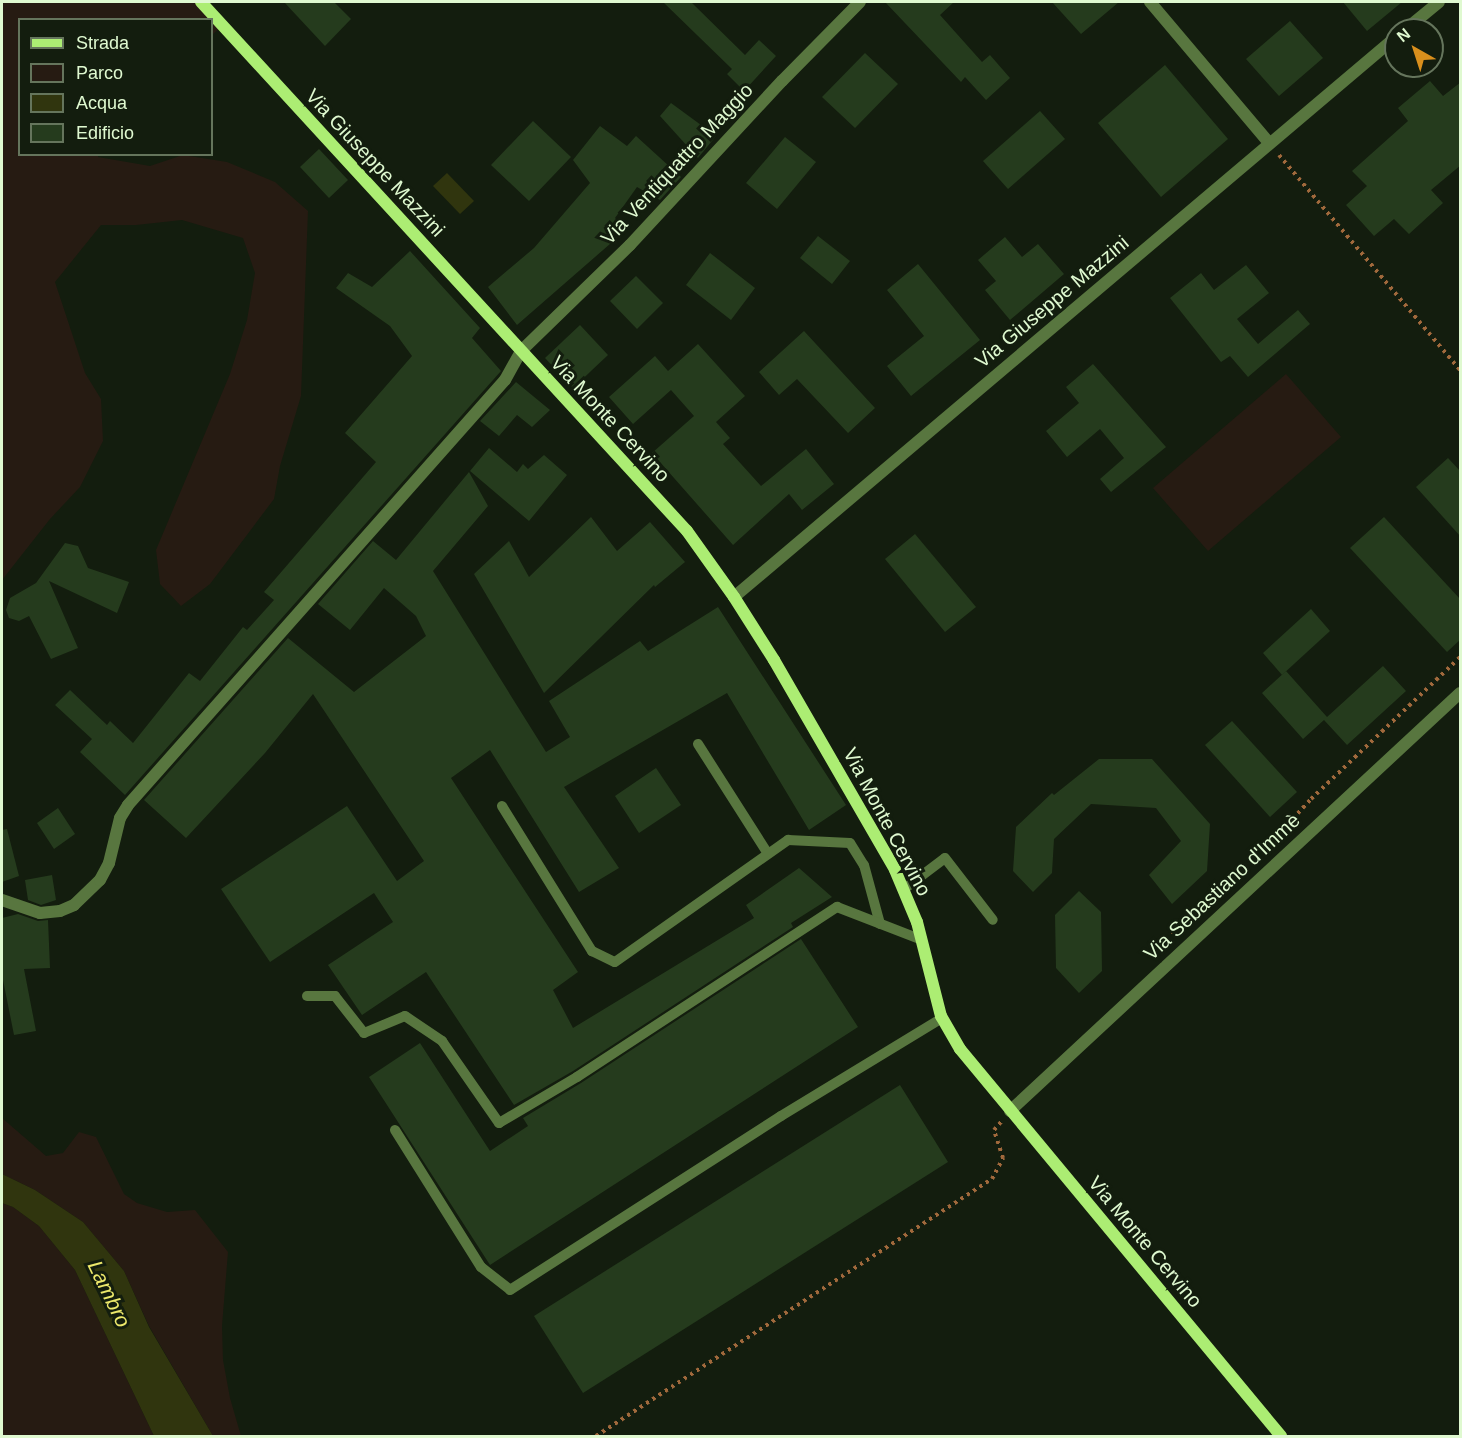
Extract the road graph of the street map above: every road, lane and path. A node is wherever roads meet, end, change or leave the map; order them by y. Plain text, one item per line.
1 (201, 2) edge
2 (860, 2) edge
3 (1150, 2) edge
4 (1438, 2) edge
5 (1419, 18) edge
6 (1384, 48) edge
7 (1269, 143) junction
8 (521, 351) junction
9 (1461, 370) edge
10 (734, 597) junction
11 (1461, 657) edge
12 (1461, 693) edge
13 (698, 744) dead end
14 (502, 806) dead end
15 (768, 854) junction
16 (1253, 860) dead end
17 (1227, 884) dead end
18 (904, 889) junction
19 (2, 900) edge
20 (993, 920) dead end
21 (880, 924) junction
22 (1169, 938) dead end
23 (922, 940) junction
24 (307, 996) dead end
25 (942, 1018) junction
26 (1010, 1111) junction
27 (395, 1130) dead end
28 (596, 1437) edge
29 (1281, 1437) edge

1 - 8 street, Via Giuseppe Mazzini
2 - 8 street, Via Ventiquattro Maggio
3 - 7 street
4 - 5 street
6 - 7 street, Via Giuseppe Mazzini
7 - 9 path
7 - 10 street, Via Giuseppe Mazzini
8 - 10 street, Via Monte Cervino
8 - 19 street, Via Ventiquattro Maggio
10 - 18 street, Via Monte Cervino
11 - 16 path
12 - 26 street, Via Sebastiano d'Immè
13 - 15 lane
14 - 15 lane
15 - 21 lane
17 - 22 path
18 - 20 lane
18 - 23 street, Via Monte Cervino
21 - 23 lane
21 - 24 lane
23 - 25 street, Via Monte Cervino
25 - 26 street, Via Monte Cervino
25 - 27 lane
26 - 28 path
26 - 29 street, Via Monte Cervino

